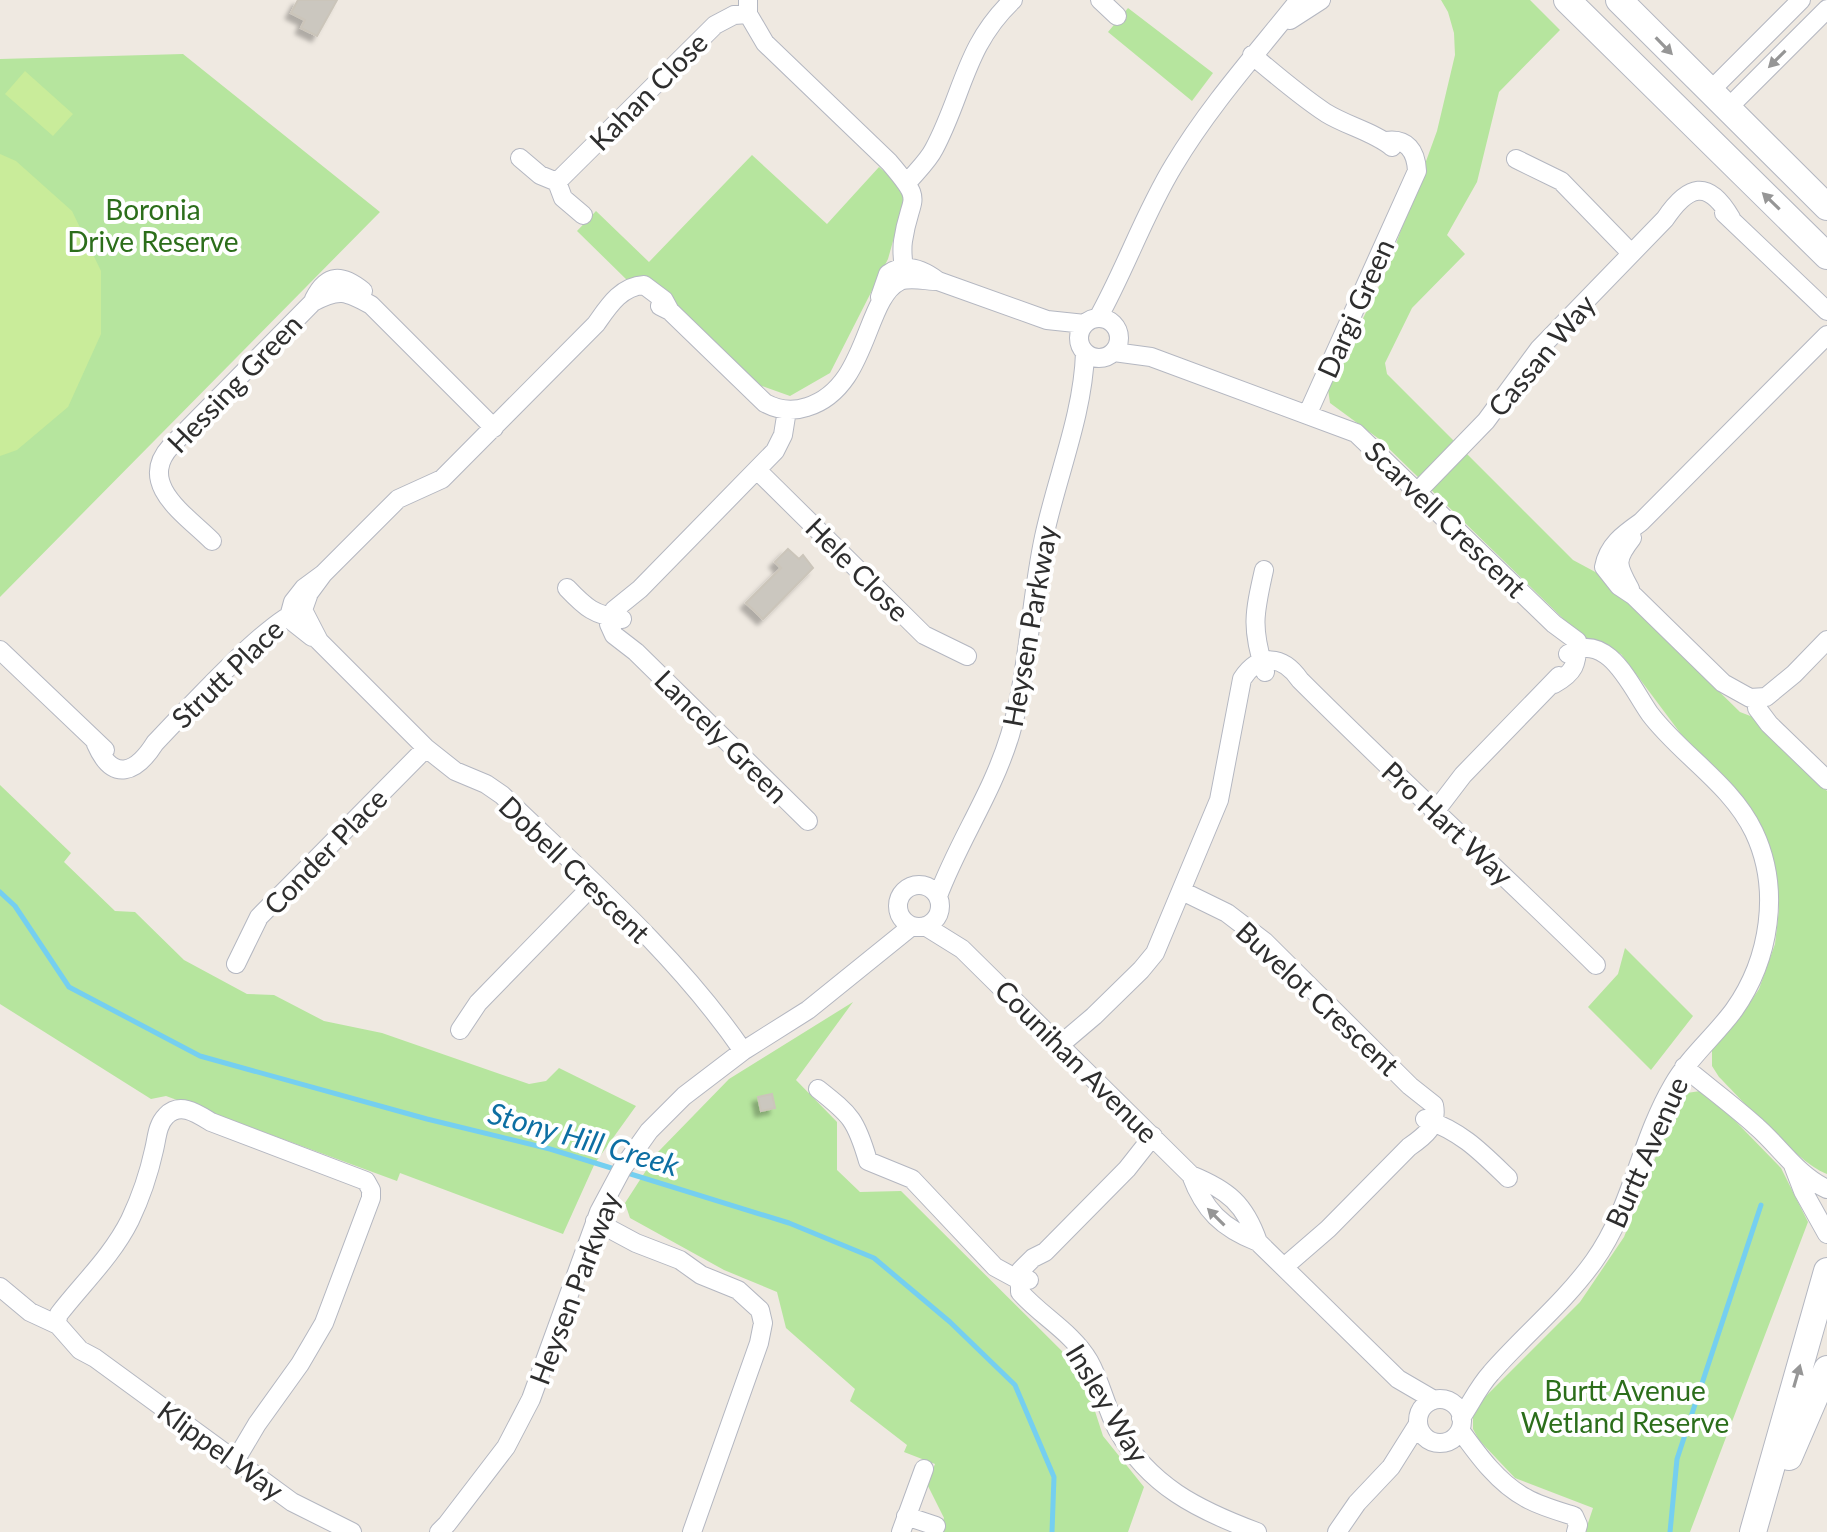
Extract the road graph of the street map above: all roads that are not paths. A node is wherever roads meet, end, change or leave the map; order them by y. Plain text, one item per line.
1 (1013, 0) edge
2 (1100, 0) edge
3 (1299, 0) edge
4 (1321, 0) edge
5 (1567, 0) edge
6 (1619, 0) edge
7 (1801, 0) edge
8 (741, 7) edge
9 (1827, 9) edge
10 (1117, 16) dead end
11 (1276, 28) junction
12 (1252, 55) junction
13 (1718, 100) junction
14 (1693, 126) junction
15 (520, 158) dead end
16 (1516, 159) dead end
17 (557, 182) junction
18 (907, 183) junction
19 (1827, 207) edge
20 (583, 215) dead end
21 (1631, 253) junction
22 (1827, 256) edge
23 (905, 273) junction
24 (1827, 311) edge
25 (1827, 335) edge
26 (1099, 338) junction
27 (787, 410) junction
28 (1308, 413) junction
29 (494, 428) junction
30 (757, 470) junction
31 (1418, 491) junction
32 (212, 541) dead end
33 (1264, 570) dead end
34 (567, 588) dead end
35 (297, 611) junction
36 (616, 618) junction
37 (1827, 640) edge
38 (0, 650) edge
39 (1574, 654) junction
40 (967, 656) dead end
41 (1263, 667) junction
42 (1760, 704) junction
43 (426, 748) junction
44 (1827, 780) edge
45 (1431, 809) junction
46 (808, 821) dead end
47 (953, 857) junction
48 (594, 884) junction
49 (921, 885) junction
50 (1182, 891) junction
51 (939, 904) junction
52 (898, 910) junction
53 (918, 926) junction
54 (962, 949) junction
55 (875, 955) junction
56 (236, 964) dead end
57 (1596, 965) dead end
58 (460, 1030) dead end
59 (1064, 1048) junction
60 (739, 1054) junction
61 (1688, 1063) junction
62 (818, 1089) dead end
63 (1429, 1121) junction
64 (1156, 1139) junction
65 (1792, 1164) junction
66 (1191, 1175) junction
67 (1508, 1178) dead end
68 (1827, 1189) edge
69 (592, 1227) junction
70 (1827, 1234) edge
71 (1258, 1242) junction
72 (1287, 1270) junction
73 (1827, 1271) edge
74 (1023, 1277) junction
75 (0, 1287) edge
76 (60, 1319) junction
77 (1827, 1369) edge
78 (1489, 1375) junction
79 (1398, 1379) junction
80 (1440, 1400) junction
81 (1418, 1421) junction
82 (1461, 1424) junction
83 (1439, 1442) junction
84 (232, 1458) junction
85 (1481, 1460) junction
86 (1391, 1467) junction
87 (924, 1469) dead end
88 (903, 1524) edge
89 (936, 1526) dead end
90 (443, 1529) edge
91 (352, 1532) edge
92 (692, 1532) edge
93 (1257, 1532) edge
94 (1337, 1532) edge
95 (1576, 1532) edge
96 (1755, 1532) edge

1 - 18 street
2 - 10 street
3 - 11 street, Heysen Parkway
4 - 11 street, Heysen Parkway
5 - 14 main road
6 -> 13 main road
7 - 13 street
8 - 17 street, Kahan Close
8 - 18 street
9 -> 13 street
11 - 12 street, Heysen Parkway
12 - 26 street, Heysen Parkway
12 - 28 street, Dargi Green
13 - 14 main road
13 - 19 main road
22 -> 14 main road
15 - 17 street
16 - 21 street
17 - 20 street
18 - 23 street
21 - 24 street, Cassan Way
21 - 31 street, Cassan Way
23 - 26 street
23 - 27 street
25 - 42 street
26 - 28 street, Scarvell Crescent
26 - 47 street, Heysen Parkway
27 - 29 street
27 - 30 street
28 - 31 street, Scarvell Crescent
29 - 32 street, Hessing Green
29 - 35 street
30 - 36 street
30 - 40 street, Hele Close
31 - 39 street, Scarvell Crescent
33 - 41 street
34 - 36 street
35 - 38 street, Strutt Place
35 - 43 street, Dobell Crescent
36 - 46 street, Lancely Green
37 - 42 street
39 - 45 street
39 - 61 street, Burtt Avenue
41 - 45 street, Pro Hart Way
41 - 50 street
42 - 44 street
43 - 48 street, Dobell Crescent
43 - 56 street, Conder Place
45 - 57 street, Pro Hart Way
47 - 49 street, Heysen Parkway
47 - 51 street, Heysen Parkway
48 - 58 street
48 - 60 street, Dobell Crescent
49 - 51 street
49 - 52 street
50 - 59 street
50 - 63 street, Buvelot Crescent
51 - 53 street
51 - 54 street, Counihan Avenue
52 - 53 street
52 - 55 street, Heysen Parkway
53 - 54 street, Counihan Avenue
53 - 55 street, Heysen Parkway
54 - 59 street, Counihan Avenue
55 - 60 street, Heysen Parkway
59 - 64 street, Counihan Avenue
60 - 69 street, Heysen Parkway
61 - 65 street
61 - 78 street, Burtt Avenue
62 - 74 street
63 - 67 street
63 - 72 street
64 - 66 street, Counihan Avenue
64 - 74 street
65 - 68 street
65 - 70 street
71 -> 66 street, Counihan Avenue
66 - 71 street, Counihan Avenue
69 - 90 street, Heysen Parkway
69 - 92 street
71 - 72 street, Counihan Avenue
72 - 79 street, Counihan Avenue
96 -> 73 main road
74 - 93 street, Insley Way
75 - 76 street
76 - 84 street, Klippel Way
76 - 84 street
77 - 96 main road
78 - 80 street, Burtt Avenue
78 - 82 street, Burtt Avenue
79 - 80 street, Counihan Avenue
79 - 81 street, Counihan Avenue
80 - 81 street
80 - 82 street
81 - 83 street
81 - 86 street
82 - 83 street
82 - 85 street
83 - 85 street
83 - 86 street
84 - 91 street, Klippel Way
85 - 95 street
86 - 94 street
87 - 88 street
88 - 89 street

